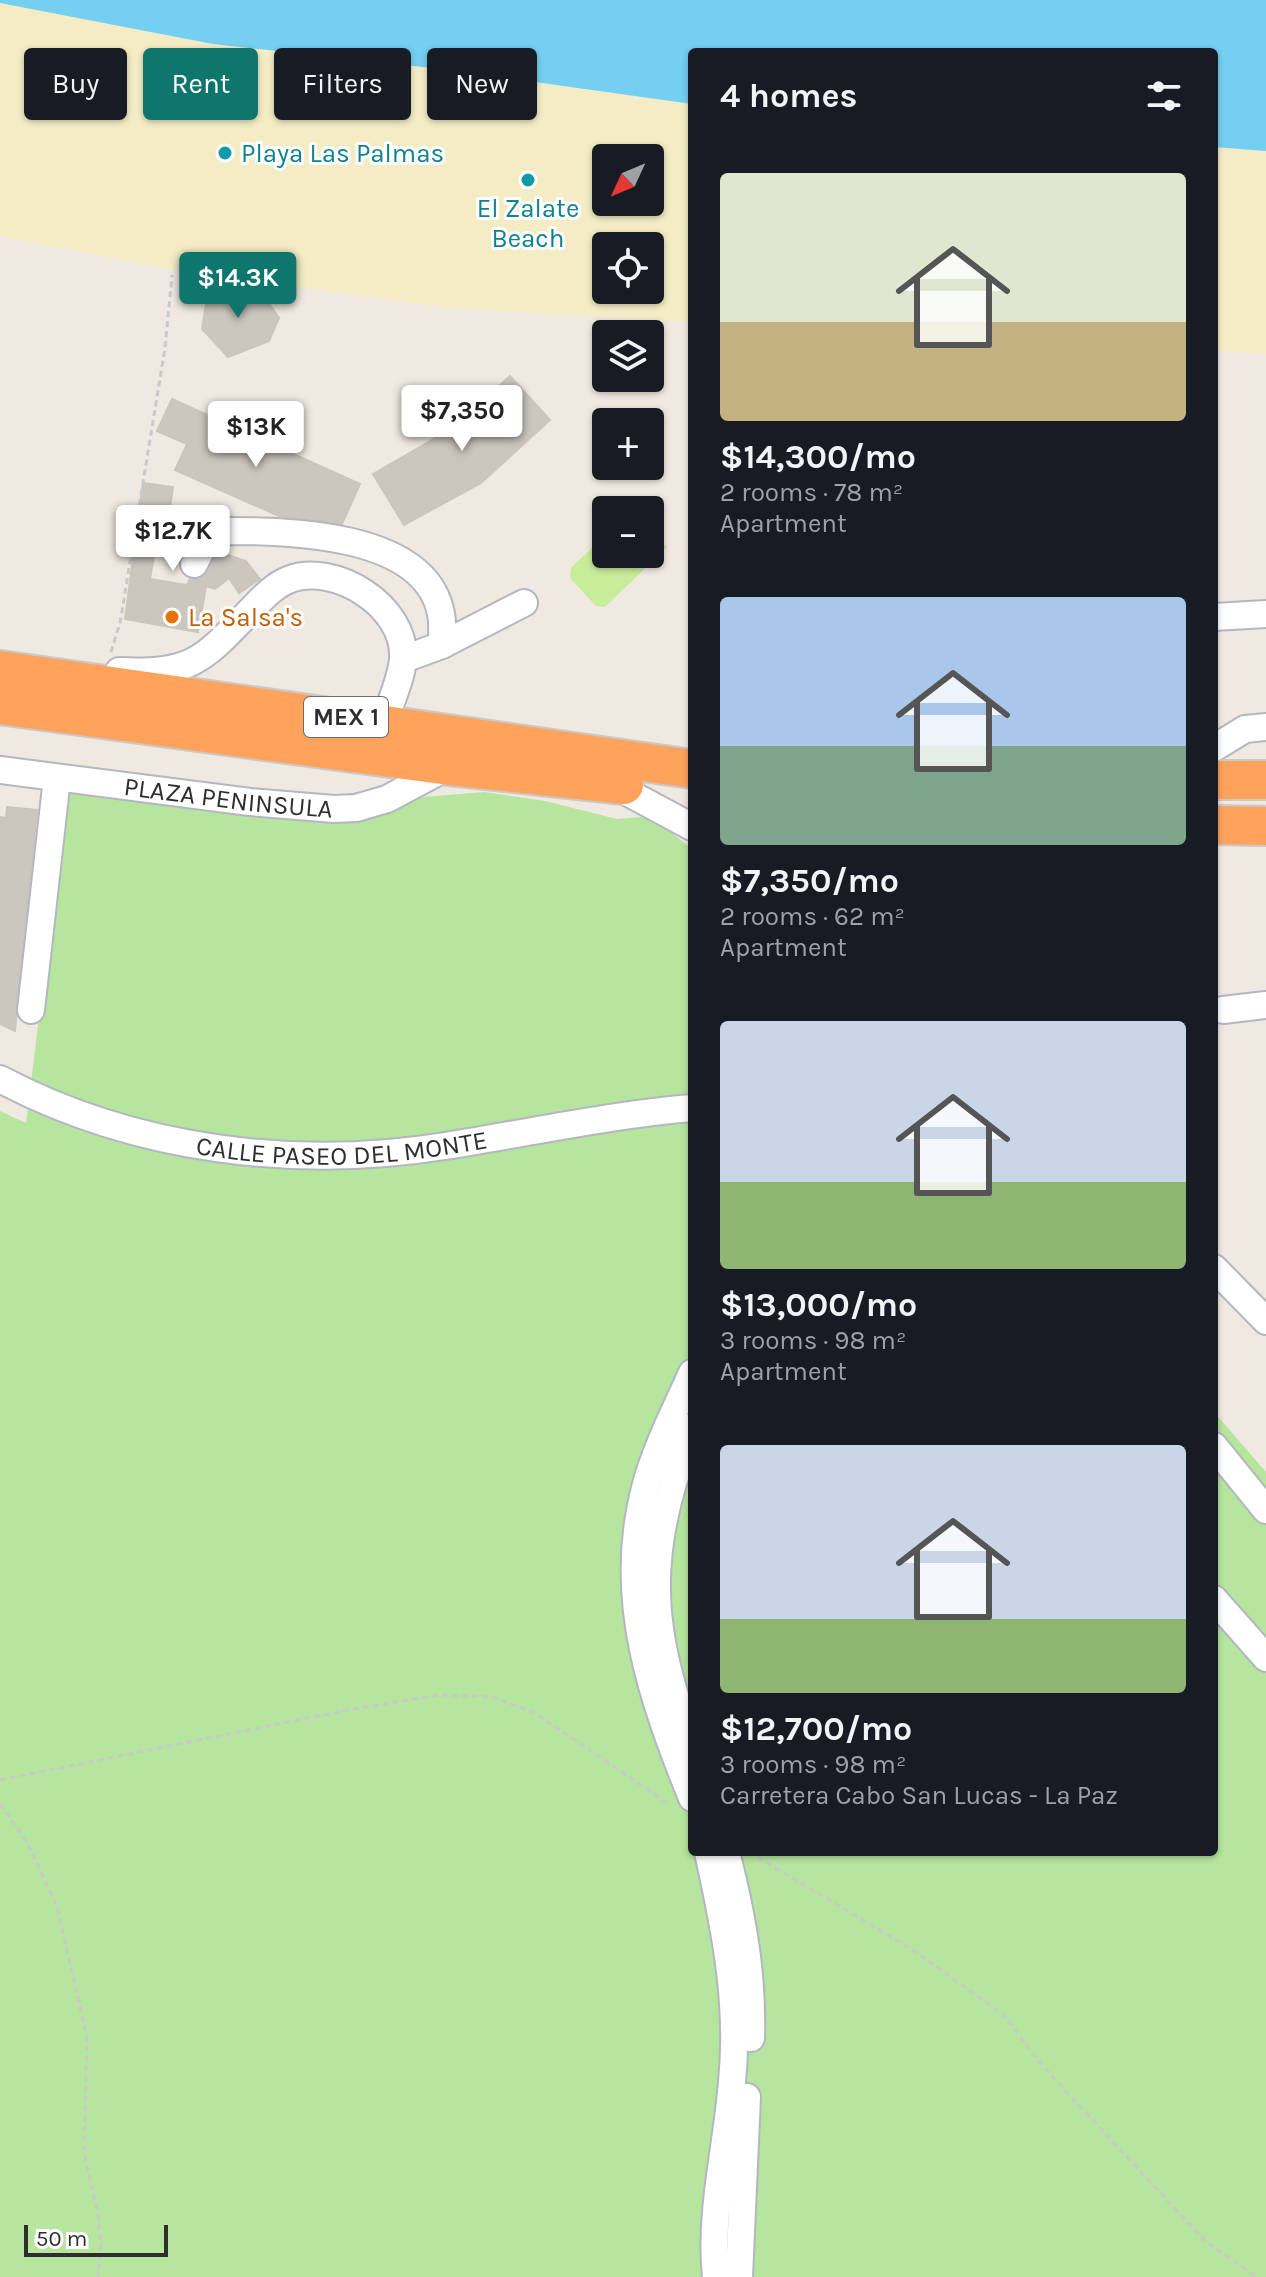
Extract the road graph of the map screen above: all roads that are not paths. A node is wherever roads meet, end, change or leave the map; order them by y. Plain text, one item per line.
1 (194, 564) dead end
2 (524, 603) dead end
3 (1266, 614) edge
4 (1218, 617) edge
5 (442, 645) junction
6 (404, 659) junction
7 (0, 669) edge
8 (0, 705) edge
9 (384, 722) junction
10 (1266, 727) edge
11 (1218, 746) edge
12 (449, 766) junction
13 (688, 768) edge
14 (0, 770) edge
15 (57, 778) junction
16 (1218, 780) edge
17 (1266, 780) edge
18 (612, 784) junction
19 (688, 793) edge
20 (1266, 806) edge
21 (1218, 807) edge
22 (688, 825) edge
23 (1218, 825) edge
24 (1266, 826) edge
25 (1266, 1005) edge
26 (31, 1010) dead end
27 (1223, 1010) dead end
28 (0, 1079) edge
29 (688, 1108) edge
30 (1218, 1272) edge
31 (1266, 1321) edge
32 (688, 1396) edge
33 (682, 1430) edge
34 (1218, 1451) edge
35 (1266, 1510) edge
36 (1218, 1604) edge
37 (1266, 1658) edge
38 (688, 1734) edge
39 (682, 1802) edge
40 (709, 1856) edge
41 (727, 1856) edge
42 (727, 2270) edge

1 - 5 street
2 - 5 street
3 - 4 street
5 - 6 street
6 - 7 street
6 - 9 street
7 - 9 highway, MEX 1
8 - 12 highway, MEX 1
9 - 13 highway, MEX 1
10 - 11 street
12 - 15 street, PLAZA PENINSULA
12 - 18 highway, MEX 1
14 - 15 street, PLAZA PENINSULA
15 - 26 street
16 - 17 highway
18 - 19 highway, MEX 1
18 - 22 street
20 - 21 highway
23 - 24 highway
25 - 27 street
28 - 29 street, CALLE PASEO DEL MONTE
30 - 31 street
32 - 33 street
33 - 38 street
33 - 39 street
34 - 35 street
36 - 37 street
40 - 42 street
41 - 42 street

